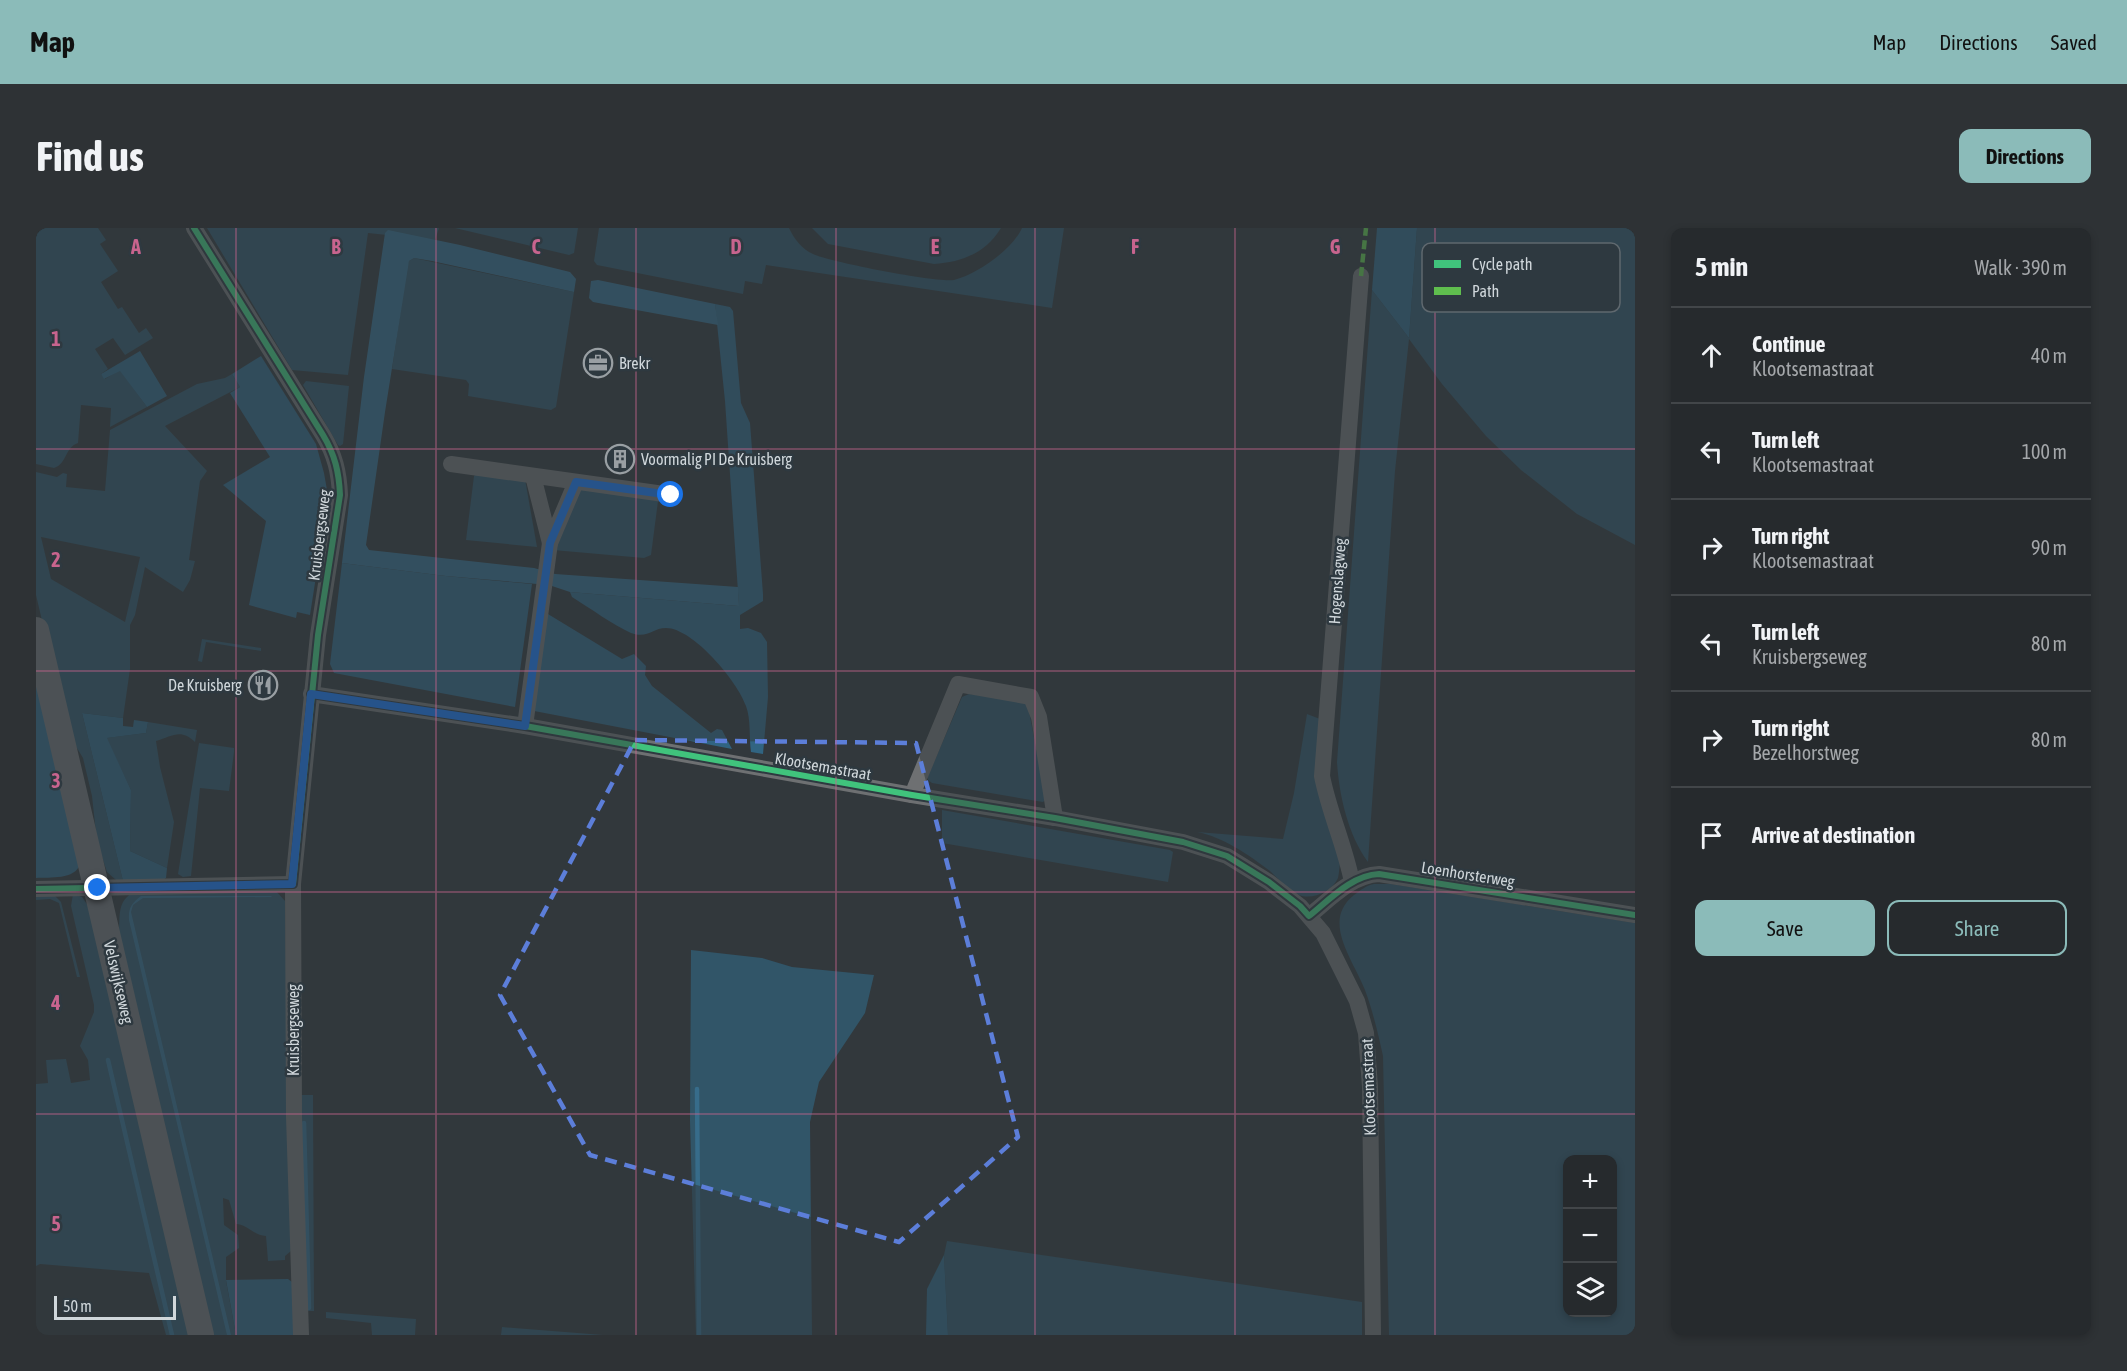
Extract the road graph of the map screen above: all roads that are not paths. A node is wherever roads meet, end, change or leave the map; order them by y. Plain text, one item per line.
1 (194, 228) edge
2 (1361, 276) dead end
3 (451, 464) dead end
4 (533, 476) junction
5 (576, 482) junction
6 (671, 495) dead end
7 (550, 543) junction
8 (36, 630) edge
9 (311, 694) junction
10 (525, 726) junction
11 (912, 795) junction
12 (1054, 818) junction
13 (1352, 882) junction
14 (292, 884) junction
15 (98, 888) junction
16 (36, 889) edge
17 (1635, 915) edge
18 (1309, 916) junction
19 (201, 1335) edge
20 (301, 1335) edge
21 (1372, 1335) edge

1 - 9 street, Kruisbergseweg
2 - 13 street, Hogenslagweg
3 - 4 street
4 - 5 street
4 - 7 street
5 - 6 street
5 - 7 street
7 - 10 street
8 - 15 main road, Velswijkseweg
9 - 10 street, Klootsemastraat
9 - 14 street, Kruisbergseweg
10 - 11 street, Klootsemastraat
11 - 12 street, Klootsemastraat
11 - 12 street
12 - 18 street, Klootsemastraat
13 - 17 street, Loenhorsterweg
13 - 18 street, Loenhorsterweg
14 - 15 street
14 - 20 street, Kruisbergseweg
15 - 16 street
15 - 19 main road, Velswijkseweg
18 - 21 street, Klootsemastraat

